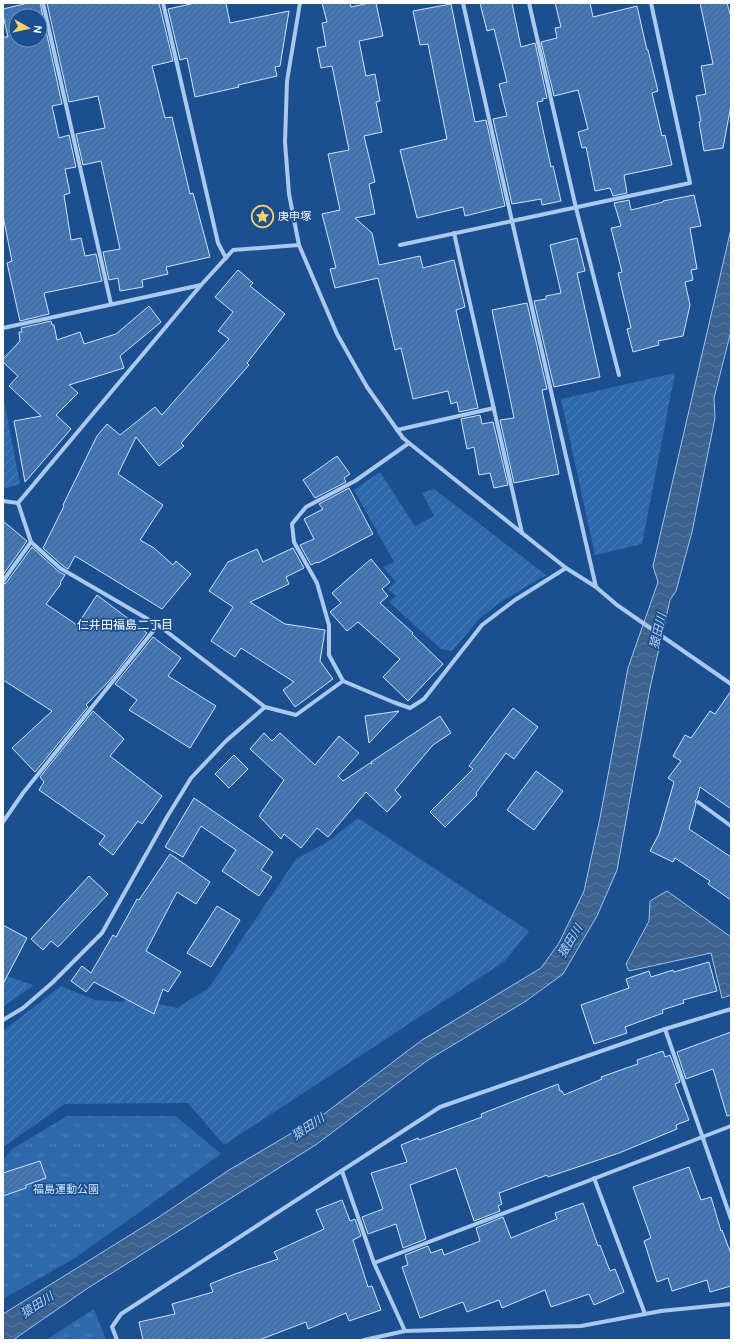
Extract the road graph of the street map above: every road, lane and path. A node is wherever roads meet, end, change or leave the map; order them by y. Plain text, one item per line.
1 (43, 3) edge
2 (163, 3) edge
3 (300, 3) edge
4 (463, 3) edge
5 (529, 3) edge
6 (651, 3) edge
7 (576, 208) junction
8 (512, 221) junction
9 (454, 233) junction
10 (298, 245) junction
11 (400, 245) dead end
12 (226, 258) junction
13 (201, 285) junction
14 (111, 304) junction
15 (3, 328) edge
16 (619, 375) dead end
17 (494, 408) junction
18 (397, 430) junction
19 (409, 443) junction
20 (3, 501) edge
21 (18, 503) junction
22 (522, 533) junction
23 (31, 542) junction
24 (566, 568) junction
25 (3, 581) edge
26 (596, 587) junction
27 (158, 625) junction
28 (343, 681) junction
29 (731, 684) edge
30 (265, 707) junction
31 (698, 802) dead end
32 (3, 822) edge
33 (731, 826) edge
34 (731, 1009) edge
35 (3, 1020) edge
36 (665, 1029) junction
37 (731, 1126) edge
38 (702, 1137) junction
39 (342, 1171) junction
40 (594, 1178) junction
41 (731, 1219) edge
42 (374, 1262) junction
43 (731, 1304) edge
44 (645, 1314) junction
45 (405, 1331) junction
46 (117, 1340) edge
47 (364, 1340) edge

1 - 14 street
2 - 12 street
3 - 10 street
4 - 8 street
5 - 7 street
6 - 7 street
7 - 8 street
7 - 16 street
8 - 9 street
8 - 26 street
9 - 11 street
9 - 17 street
10 - 12 street
10 - 18 street
12 - 13 street
13 - 14 street
13 - 21 street
14 - 15 street
17 - 18 street
17 - 22 street
18 - 19 street
19 - 22 street
19 - 28 street
20 - 21 street
21 - 23 street
22 - 24 street
23 - 25 street
23 - 27 street
24 - 26 street
24 - 28 street
26 - 29 street
27 - 30 street
27 - 32 street
28 - 30 street
30 - 35 street
31 - 33 street
34 - 36 street
36 - 38 street
36 - 39 street
37 - 38 street
38 - 40 street
38 - 41 street
39 - 42 street
39 - 46 street
40 - 42 street
40 - 44 street
42 - 45 street
43 - 44 street
44 - 45 street
45 - 47 street

